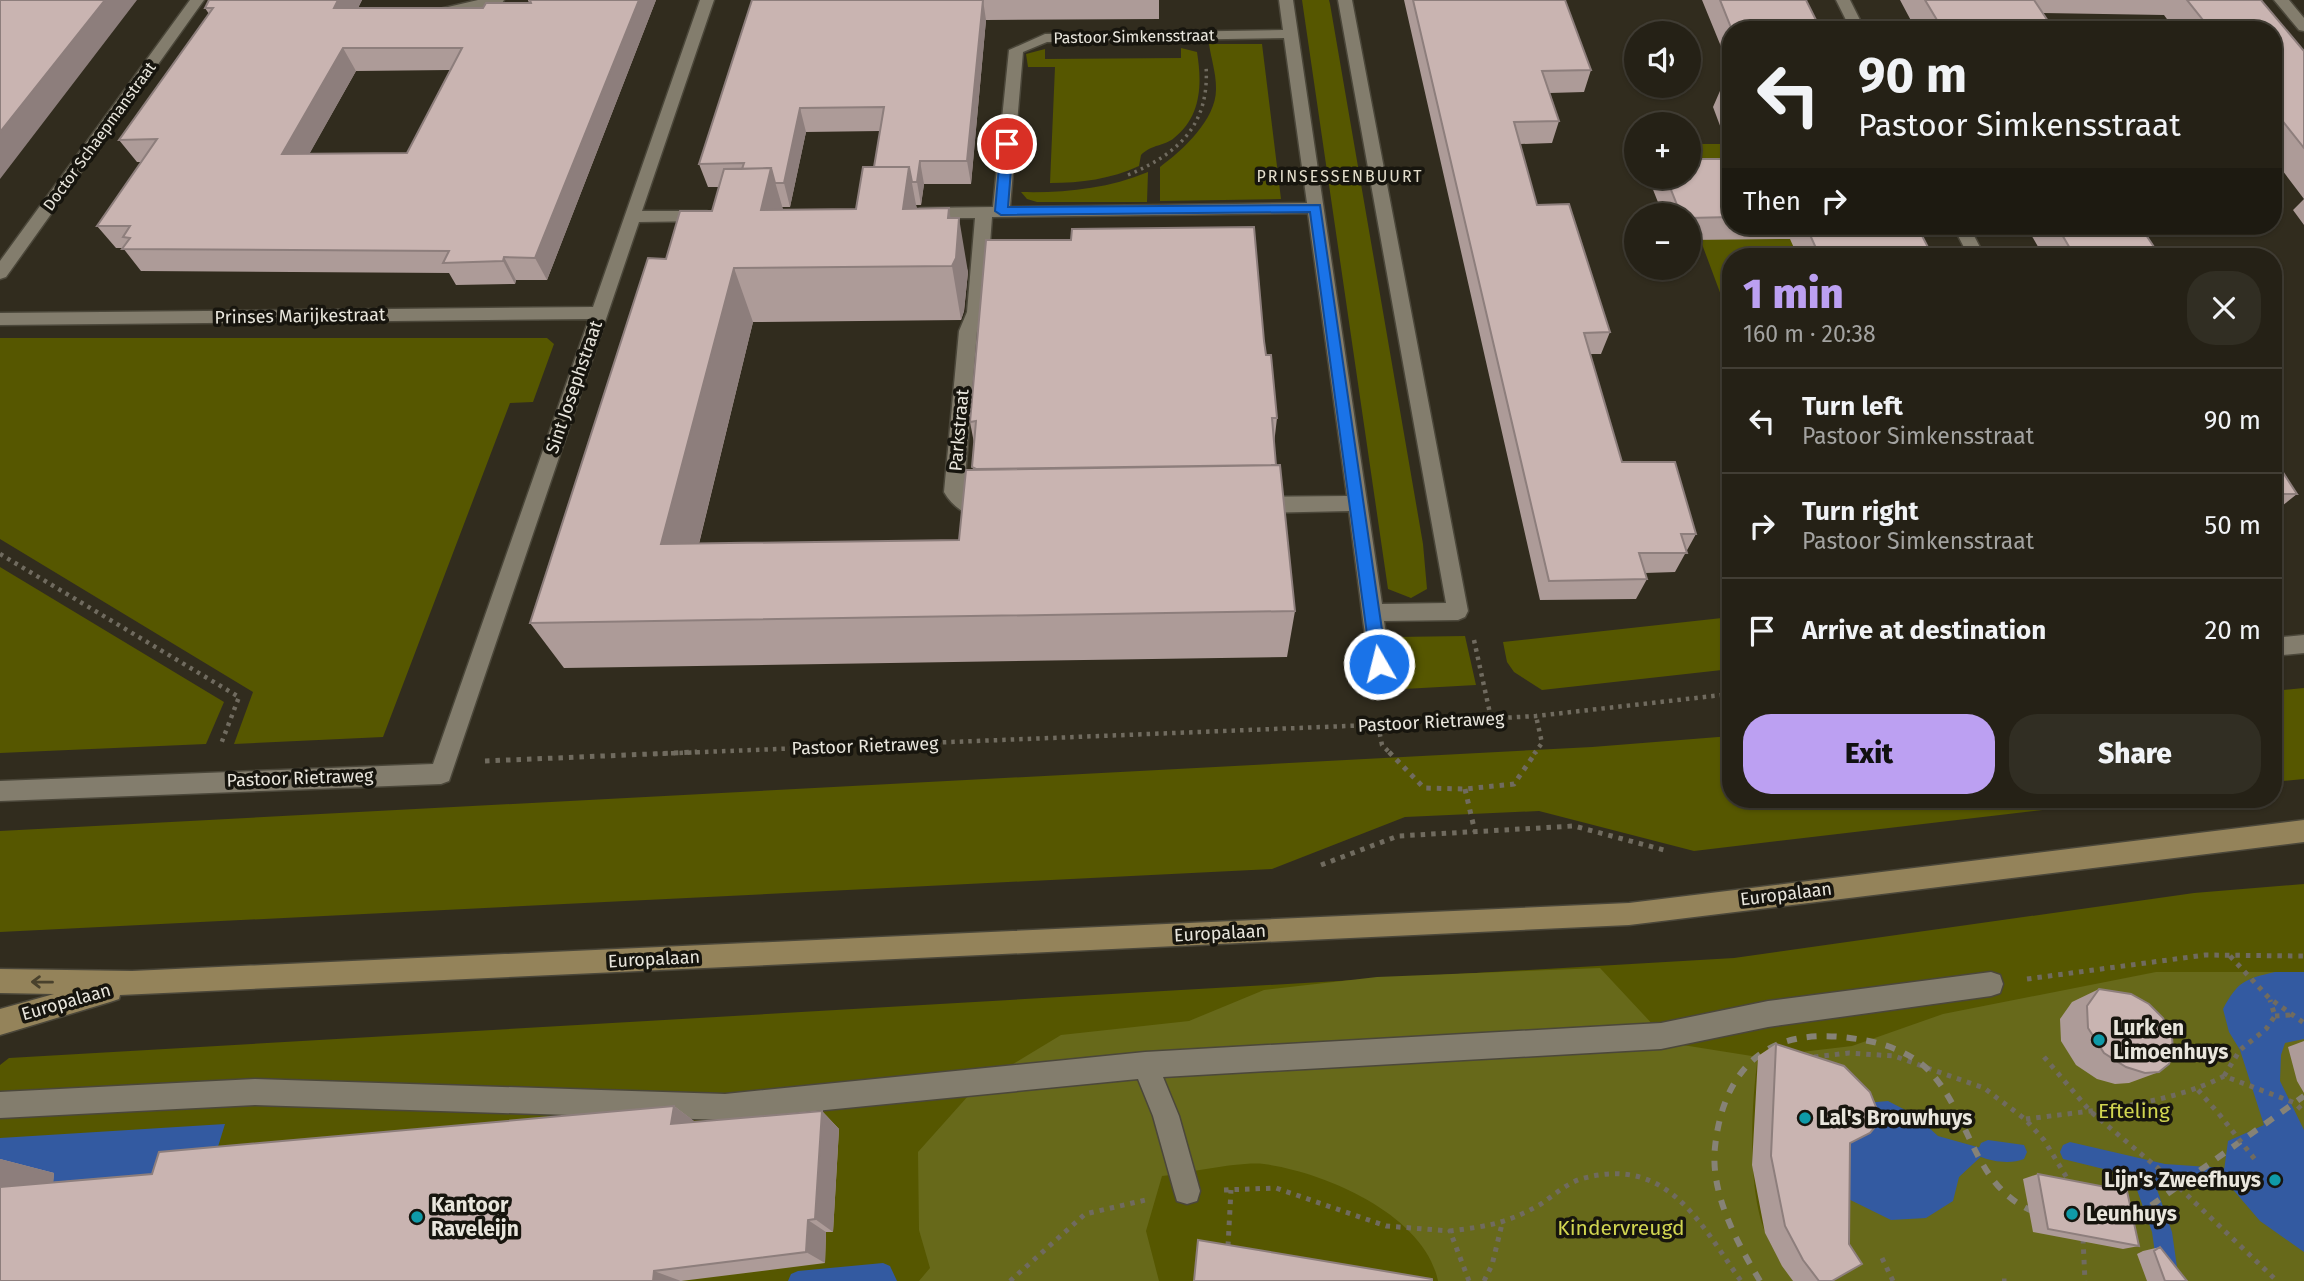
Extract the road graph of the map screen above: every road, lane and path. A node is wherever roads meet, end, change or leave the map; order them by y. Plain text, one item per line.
1 (197, 0) edge
2 (497, 0) edge
3 (707, 0) edge
4 (1286, 0) edge
5 (1345, 0) edge
6 (1843, 0) edge
7 (2281, 0) edge
8 (440, 13) edge
9 (1854, 21) edge
10 (2304, 27) edge
11 (1291, 34) junction
12 (1201, 36) junction
13 (1119, 178) dead end
14 (1315, 208) junction
15 (993, 212) junction
16 (903, 214) edge
17 (727, 216) edge
18 (632, 217) junction
19 (0, 273) edge
20 (599, 313) junction
21 (0, 319) edge
22 (1357, 503) junction
23 (1235, 505) edge
24 (1003, 510) edge
25 (0, 554) edge
26 (1458, 611) junction
27 (1373, 613) junction
28 (2304, 644) edge
29 (2282, 646) edge
30 (1383, 689) joint
31 (1722, 695) edge
32 (1536, 716) junction
33 (1491, 718) junction
34 (1378, 725) junction
35 (441, 774) junction
36 (206, 781) junction
37 (1465, 789) junction
38 (0, 791) edge
39 (2304, 831) edge
40 (1475, 832) junction
41 (1664, 850) dead end
42 (1321, 865) dead end
43 (2230, 956) junction
44 (2304, 956) edge
45 (0, 981) edge
46 (132, 983) junction
47 (1991, 984) joint
48 (2269, 998) junction
49 (2292, 1015) junction
50 (2275, 1016) junction
51 (0, 1022) edge
52 (2304, 1023) edge
53 (2044, 1057) dead end
54 (1810, 1058) edge
55 (1145, 1065) junction
56 (2224, 1076) junction
57 (2198, 1090) junction
58 (0, 1105) edge
59 (2090, 1111) junction
60 (2304, 1112) edge
61 (2025, 1119) junction
62 (2258, 1162) dead end
63 (2073, 1188) edge
64 (1231, 1190) dead end
65 (1187, 1191) dead end
66 (1502, 1224) junction
67 (2081, 1229) edge
68 (1238, 1248) edge
69 (1882, 1258) dead end
70 (1469, 1281) edge
71 (1484, 1281) edge
72 (1741, 1281) edge
73 (1893, 1281) edge
74 (2002, 1281) edge
75 (2012, 1281) edge
76 (2085, 1281) edge
77 (2277, 1281) edge

1 - 19 street, Doctor Schaepmanstraat
2 - 8 street
3 - 18 street, Sint Josephstraat
4 - 11 street
5 - 26 street
6 - 9 street
7 - 10 street
11 - 12 street, Pastoor Simkensstraat
11 - 14 street
12 - 13 path
12 - 15 street, Pastoor Simkensstraat
14 - 15 street
14 - 22 street
15 - 16 street
15 - 24 street, Parkstraat
17 - 18 street
18 - 20 street, Sint Josephstraat
20 - 21 street, Prinses Marijkestraat
20 - 35 street, Sint Josephstraat
22 - 23 street
22 - 27 street
25 - 36 path
26 - 27 street
26 - 33 path
27 - 30 street
28 - 29 street
30 - 34 path
31 - 32 path, Pastoor Rietraweg
32 - 33 path, Pastoor Rietraweg
32 - 37 path
33 - 34 path, Pastoor Rietraweg
34 - 35 path, Pastoor Rietraweg
34 - 37 path
35 - 36 street, Pastoor Rietraweg
36 - 38 street, Pastoor Rietraweg
37 - 40 path
39 - 46 main road, Europalaan
40 - 41 path
40 - 42 path
43 - 44 path
43 - 47 path
43 - 48 path
46 -> 45 main road, Europalaan
46 - 51 main road, Europalaan
47 - 55 street
48 - 49 path
48 - 50 path
49 - 50 path
49 - 52 path
50 - 56 path
53 - 59 path
54 - 61 path
55 - 58 street
55 - 65 street
56 - 57 path
56 - 60 path
57 - 59 path
57 - 62 path, bridge
59 - 61 path
59 - 77 path
61 - 63 path
64 - 68 path
66 - 70 path
66 - 71 path
66 - 72 path
67 - 76 path
69 - 73 path
74 - 75 path

